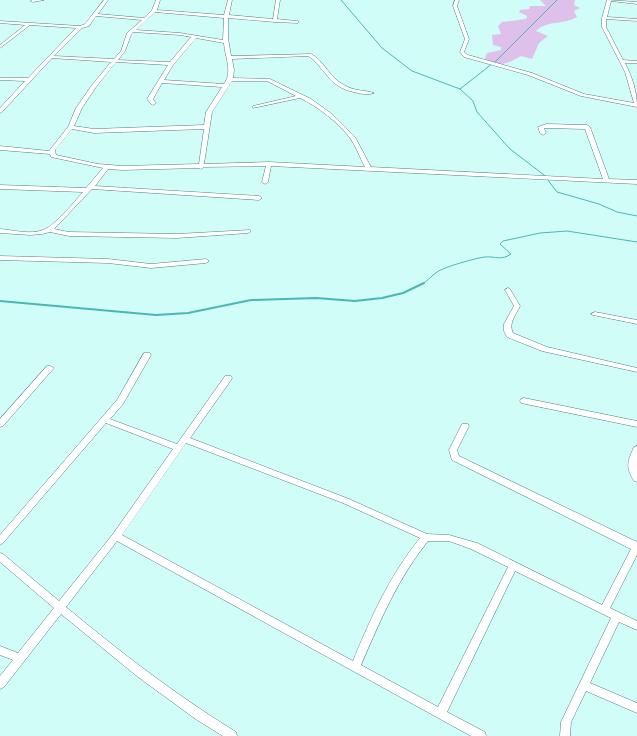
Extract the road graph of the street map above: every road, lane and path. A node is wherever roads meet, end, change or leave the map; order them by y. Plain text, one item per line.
1 (42, 0) edge
2 (106, 0) edge
3 (158, 0) edge
4 (230, 0) edge
5 (278, 0) edge
6 (457, 0) edge
7 (609, 0) edge
8 (33, 1) edge
9 (637, 3) edge
10 (154, 11) junction
11 (94, 15) junction
12 (226, 17) junction
13 (604, 18) junction
14 (146, 19) junction
15 (637, 20) edge
16 (275, 21) junction
17 (0, 22) edge
18 (296, 22) dead end
19 (29, 24) junction
20 (80, 27) junction
21 (133, 31) junction
22 (195, 36) junction
23 (3, 42) edge
24 (225, 42) junction
25 (0, 47) edge
26 (51, 57) junction
27 (228, 58) junction
28 (115, 60) junction
29 (622, 61) junction
30 (637, 62) edge
31 (171, 64) junction
32 (0, 79) edge
33 (230, 79) junction
34 (29, 80) junction
35 (161, 80) junction
36 (225, 86) junction
37 (371, 93) dead end
38 (301, 96) junction
39 (153, 103) dead end
40 (637, 104) edge
41 (255, 107) dead end
42 (0, 111) edge
43 (70, 127) junction
44 (207, 127) junction
45 (543, 133) dead end
46 (0, 148) edge
47 (52, 153) junction
48 (269, 164) junction
49 (200, 167) junction
50 (106, 168) junction
51 (369, 169) junction
52 (608, 180) junction
53 (265, 182) dead end
54 (637, 182) edge
55 (0, 187) edge
56 (88, 189) junction
57 (259, 198) dead end
58 (50, 230) junction
59 (0, 231) edge
60 (248, 231) dead end
61 (0, 258) edge
62 (206, 261) dead end
63 (508, 290) dead end
64 (595, 314) dead end
65 (637, 322) edge
66 (147, 355) dead end
67 (50, 368) dead end
68 (637, 370) edge
69 (228, 378) dead end
70 (524, 401) dead end
71 (106, 420) junction
72 (0, 424) edge
73 (637, 424) edge
74 (465, 426) dead end
75 (185, 439) junction
76 (178, 448) junction
77 (637, 449) edge
78 (637, 479) edge
79 (116, 536) junction
80 (426, 537) junction
81 (0, 541) edge
82 (637, 547) edge
83 (0, 557) edge
84 (513, 566) junction
85 (60, 607) junction
86 (605, 610) junction
87 (616, 618) junction
88 (637, 626) edge
89 (0, 650) edge
90 (19, 658) junction
91 (355, 667) junction
92 (0, 684) edge
93 (584, 685) junction
94 (637, 708) edge
95 (441, 712) junction
96 (232, 736) edge
97 (481, 736) edge
98 (565, 736) edge

1 - 8 street
2 - 11 street
3 - 10 street
4 - 12 street
5 - 16 street
6 - 40 street
7 - 9 street
7 - 13 street
10 - 12 street
10 - 14 street
11 - 14 street
11 - 20 street
12 - 16 street
12 - 24 street
13 - 15 street
13 - 29 street
14 - 21 street
16 - 18 street
17 - 19 street
19 - 20 street
19 - 23 street
20 - 26 street
21 - 22 street
21 - 28 street
22 - 24 street
22 - 31 street
23 - 25 street
24 - 27 street
26 - 28 street
26 - 34 street
27 - 33 street
27 - 37 street
28 - 31 street
28 - 43 street
29 - 30 street
29 - 40 street
31 - 35 street
32 - 34 street
33 - 36 street
33 - 38 street
34 - 42 street
35 - 36 street
35 - 39 street
36 - 44 street
38 - 41 street
38 - 51 street
43 - 44 street
43 - 47 street
44 - 49 street
45 - 52 street
46 - 47 street
47 - 50 street
48 - 49 street
48 - 51 street
48 - 53 street
49 - 50 street
50 - 56 street
51 - 52 street
52 - 54 street
55 - 56 street
56 - 57 street
56 - 58 street
58 - 59 street
58 - 60 street
61 - 62 street
63 - 68 street
64 - 65 street
66 - 71 street
67 - 72 street
69 - 75 street
70 - 73 street
71 - 76 street
71 - 81 street
74 - 82 street
75 - 76 street
75 - 80 street
76 - 79 street
77 - 78 street
79 - 85 street
79 - 91 street
80 - 84 street
80 - 91 street
82 - 86 street
83 - 85 street
84 - 86 street
84 - 95 street
85 - 90 street
85 - 96 street
86 - 87 street
87 - 88 street
87 - 93 street
89 - 90 street
90 - 92 street
91 - 95 street
93 - 94 street
93 - 98 street
95 - 97 street

